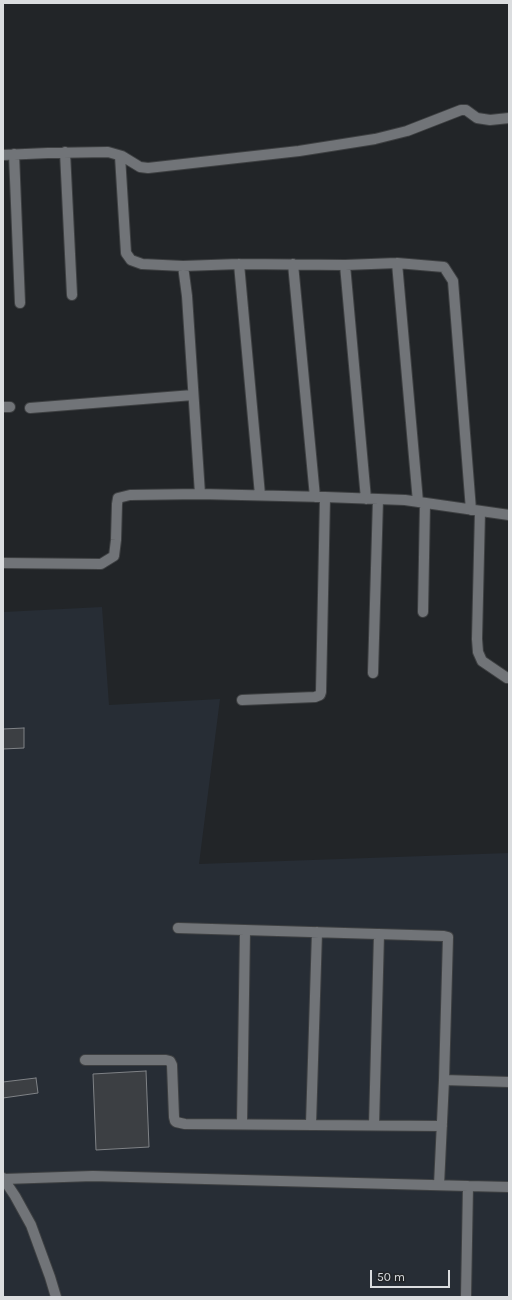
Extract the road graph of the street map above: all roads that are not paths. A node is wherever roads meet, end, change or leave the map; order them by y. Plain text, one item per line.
1 (509, 118) edge
2 (65, 152) junction
3 (14, 154) junction
4 (3, 155) edge
5 (120, 156) junction
6 (397, 263) junction
7 (239, 264) junction
8 (293, 264) junction
9 (345, 265) junction
10 (183, 266) junction
11 (72, 295) dead end
12 (20, 303) dead end
13 (193, 395) junction
14 (30, 408) dead end
15 (200, 494) junction
16 (260, 495) junction
17 (320, 497) junction
18 (366, 498) junction
19 (378, 499) junction
20 (422, 503) junction
21 (475, 510) junction
22 (509, 515) edge
23 (3, 562) edge
24 (423, 612) dead end
25 (373, 673) dead end
26 (507, 678) dead end
27 (242, 700) dead end
28 (178, 928) dead end
29 (245, 931) junction
30 (317, 932) junction
31 (379, 934) junction
32 (85, 1060) dead end
33 (444, 1080) junction
34 (509, 1082) edge
35 (242, 1124) junction
36 (311, 1124) junction
37 (374, 1125) junction
38 (442, 1126) junction
39 (3, 1179) edge
40 (439, 1185) junction
41 (468, 1186) junction
42 (509, 1187) edge
43 (56, 1297) edge
44 (466, 1297) edge

1 - 5 street
2 - 3 street
2 - 5 street
2 - 11 street
3 - 4 street
3 - 12 street
5 - 10 street
6 - 9 street
6 - 20 street
6 - 21 street
7 - 8 street
7 - 10 street
7 - 16 street
8 - 9 street
8 - 17 street
9 - 18 street
10 - 13 street
13 - 14 street
13 - 15 street
15 - 16 street
15 - 23 street
16 - 17 street
17 - 18 street
17 - 27 street
18 - 19 street
19 - 20 street
19 - 25 street
20 - 21 street
20 - 24 street
21 - 22 street
21 - 26 street
28 - 29 street
29 - 30 street
29 - 35 street
30 - 31 street
30 - 36 street
31 - 33 street
31 - 37 street
32 - 35 street
33 - 34 street
33 - 38 street
35 - 36 street
36 - 37 street
37 - 38 street
38 - 40 street
39 - 40 street
39 - 43 street
40 - 41 street
41 - 42 street
41 - 44 street

